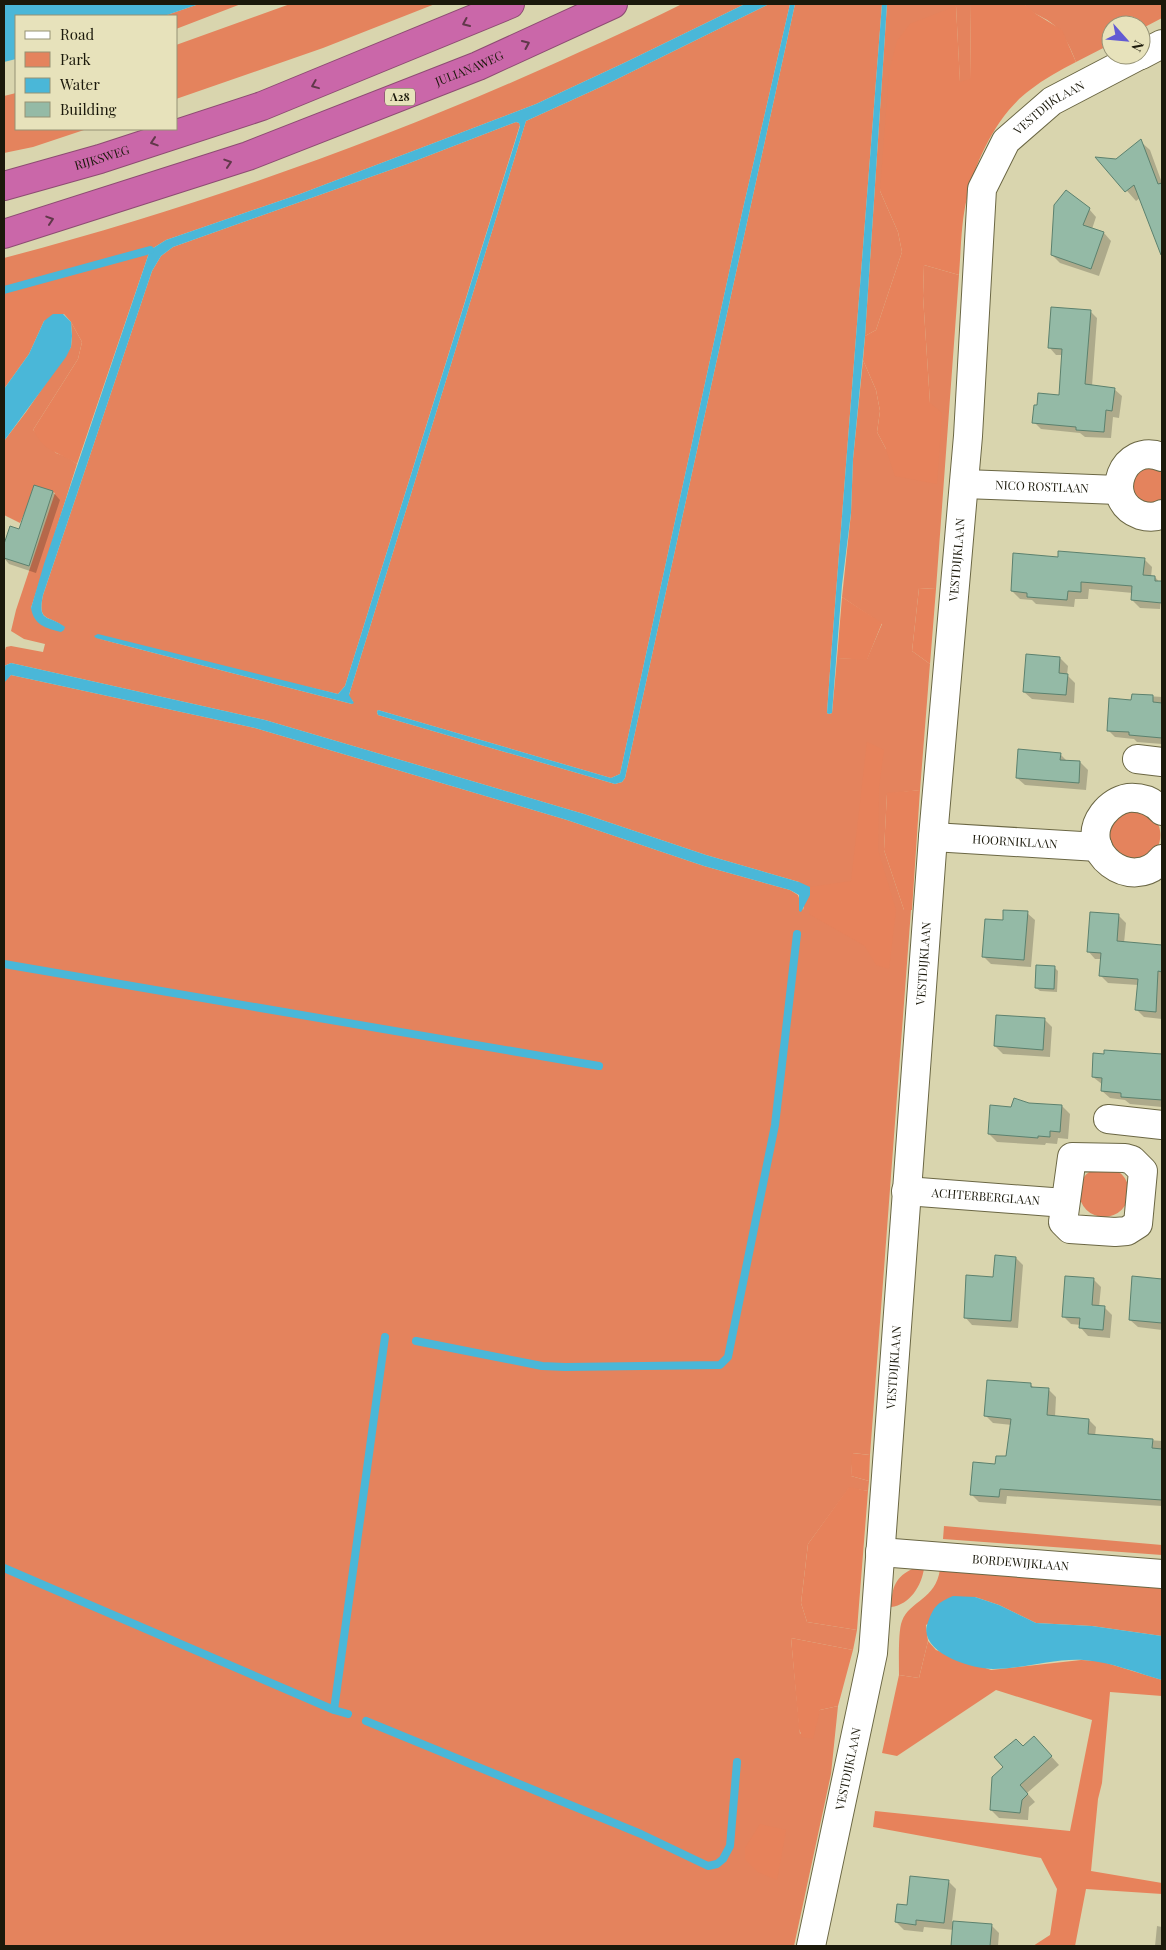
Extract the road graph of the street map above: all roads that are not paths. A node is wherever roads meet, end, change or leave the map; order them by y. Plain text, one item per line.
1 (510, 4) edge
2 (613, 4) edge
3 (1122, 65) edge
4 (4, 186) edge
5 (4, 234) edge
6 (1162, 457) edge
7 (964, 484) junction
8 (1118, 490) junction
9 (1162, 514) edge
10 (1162, 809) edge
11 (933, 837) junction
12 (1098, 846) junction
13 (1162, 859) edge
14 (1108, 1119) dead end
15 (1151, 1124) edge
16 (1132, 1160) junction
17 (906, 1191) junction
18 (1065, 1203) junction
19 (1152, 1208) edge
20 (880, 1552) junction
21 (1162, 1574) edge
22 (811, 1946) edge

1 -> 4 highway, RIJKSWEG
5 -> 2 highway, JULIANAWEG / A28
3 - 7 street, VESTDIJKLAAN
6 - 8 street
7 - 8 street, NICO ROSTLAAN
7 - 11 street, VESTDIJKLAAN
8 - 9 street
10 - 12 street
11 - 12 street, HOORNIKLAAN
11 - 17 street, VESTDIJKLAAN
12 - 13 street
14 - 15 street
15 - 16 street
16 - 18 street
16 - 19 street
17 - 18 street, ACHTERBERGLAAN
17 - 20 street, VESTDIJKLAAN
18 - 19 street
20 - 21 street, BORDEWIJKLAAN
20 - 22 street, VESTDIJKLAAN

